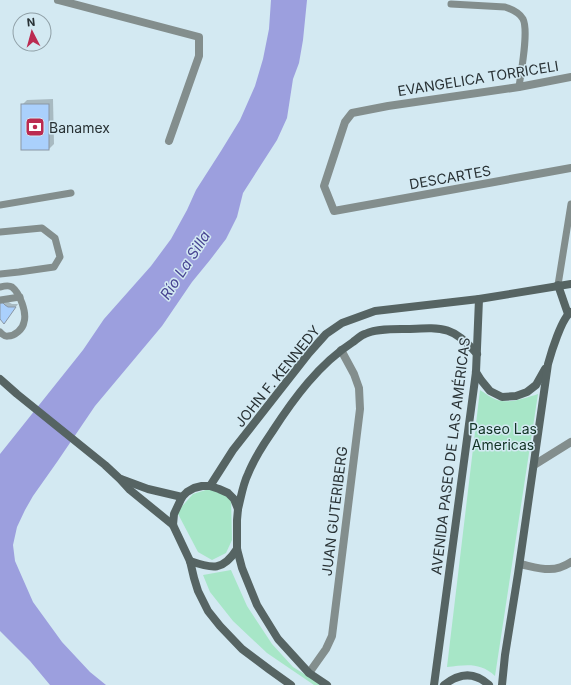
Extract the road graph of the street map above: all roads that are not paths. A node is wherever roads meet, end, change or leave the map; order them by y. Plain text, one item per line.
1 (58, 0) edge
2 (451, 4) dead end
3 (571, 77) edge
4 (519, 87) junction
5 (169, 141) dead end
6 (571, 168) edge
7 (71, 193) dead end
8 (571, 204) edge
9 (0, 205) edge
10 (334, 211) joint
11 (0, 232) edge
12 (0, 274) edge
13 (571, 284) edge
14 (558, 285) junction
15 (0, 287) edge
16 (20, 297) junction
17 (479, 298) junction
18 (0, 300) edge
19 (570, 315) edge
20 (0, 332) edge
21 (341, 350) junction
22 (477, 354) junction
23 (548, 364) junction
24 (476, 372) junction
25 (0, 379) edge
26 (571, 442) edge
27 (534, 465) junction
28 (120, 479) junction
29 (210, 486) junction
30 (182, 497) junction
31 (238, 509) junction
32 (173, 525) junction
33 (237, 549) junction
34 (190, 562) junction
35 (571, 562) edge
36 (520, 564) junction
37 (309, 673) junction
38 (291, 685) edge
39 (328, 685) edge
40 (434, 685) edge
41 (444, 685) edge
42 (489, 685) edge
43 (502, 685) edge

1 - 5 street
2 - 4 lane
3 - 4 street, EVANGELICA TORRICELI
4 - 10 street, EVANGELICA TORRICELI
6 - 10 street, DESCARTES
7 - 9 lane
8 - 14 lane
11 - 12 lane
13 - 14 street
14 - 17 street
14 - 19 street
15 - 16 lane
16 - 18 lane
16 - 20 lane
17 - 22 street, AVENIDA PASEO DE LAS AMÉRICAS
17 - 29 street, JOHN F. KENNEDY
19 - 23 street
21 - 22 street, JOHN F. KENNEDY
21 - 31 street, JOHN F. KENNEDY
21 - 37 street, JUAN GUTERIBERG
22 - 24 street, AVENIDA PASEO DE LAS AMÉRICAS
23 - 24 street
23 - 27 street
24 - 40 street, AVENIDA PASEO DE LAS AMÉRICAS
25 - 28 street
26 - 27 street
27 - 36 street
28 - 30 street
28 - 32 street
29 - 30 street
29 - 31 street
30 - 32 street
31 - 33 street
32 - 34 street
33 - 34 street
33 - 37 street
34 - 38 street
35 - 36 street
36 - 43 street
37 - 39 street
41 - 42 street

